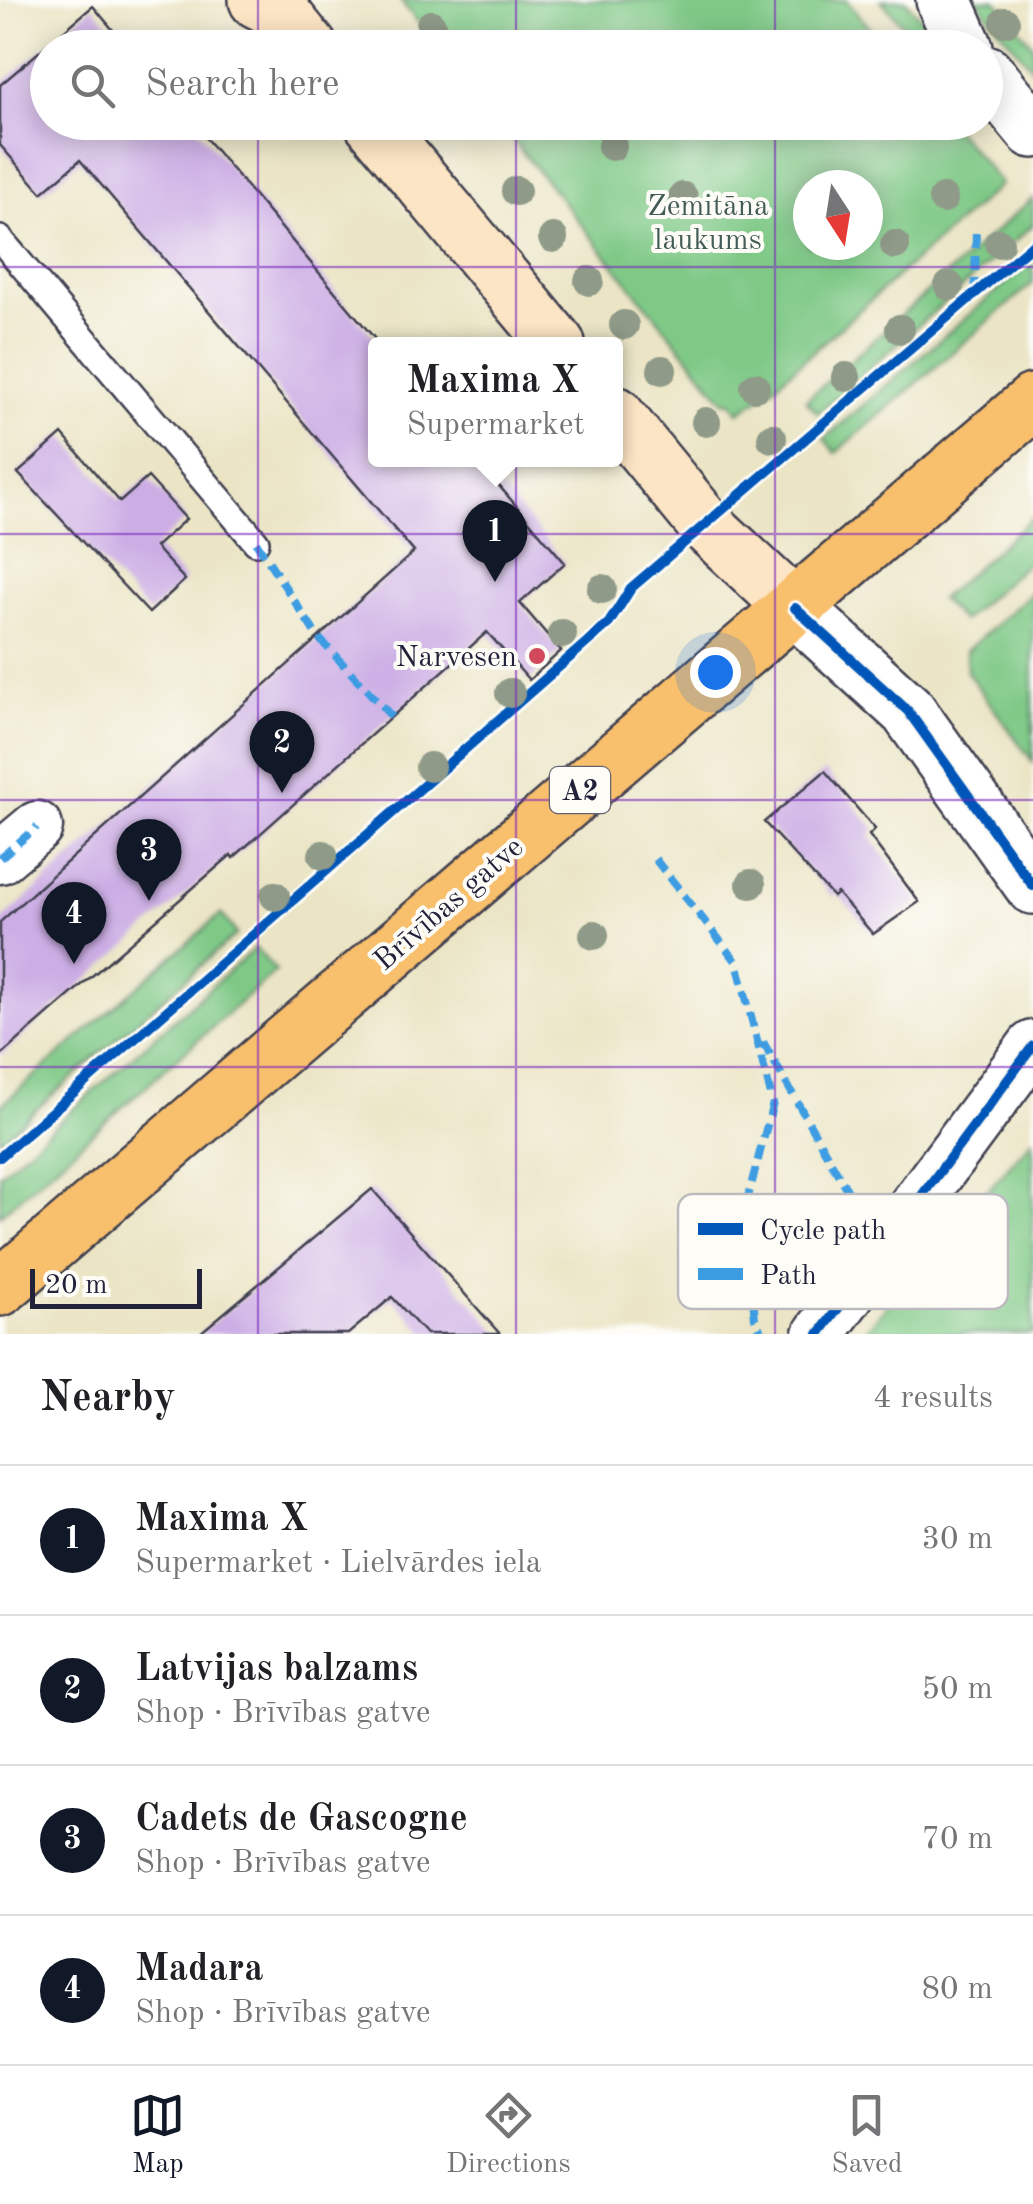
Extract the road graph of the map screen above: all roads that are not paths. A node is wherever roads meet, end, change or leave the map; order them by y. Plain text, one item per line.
1 (944, 0) edge
2 (957, 30) edge
3 (1003, 94) edge
4 (1033, 130) edge
5 (387, 140) edge
6 (0, 238) edge
7 (551, 337) edge
8 (1033, 402) edge
9 (623, 424) edge
10 (256, 542) dead end
11 (795, 608) junction
12 (1033, 886) edge
13 (1033, 1046) edge
14 (923, 1194) edge
15 (0, 1288) edge
16 (838, 1309) edge
17 (819, 1334) edge

1 - 2 street
3 - 4 street
5 - 7 main road
6 - 10 lane
8 - 11 highway, Brīvības gatve / A2
9 - 11 main road
11 - 12 street
11 - 15 highway, Brīvības gatve / A2
13 - 14 street
16 - 17 street

